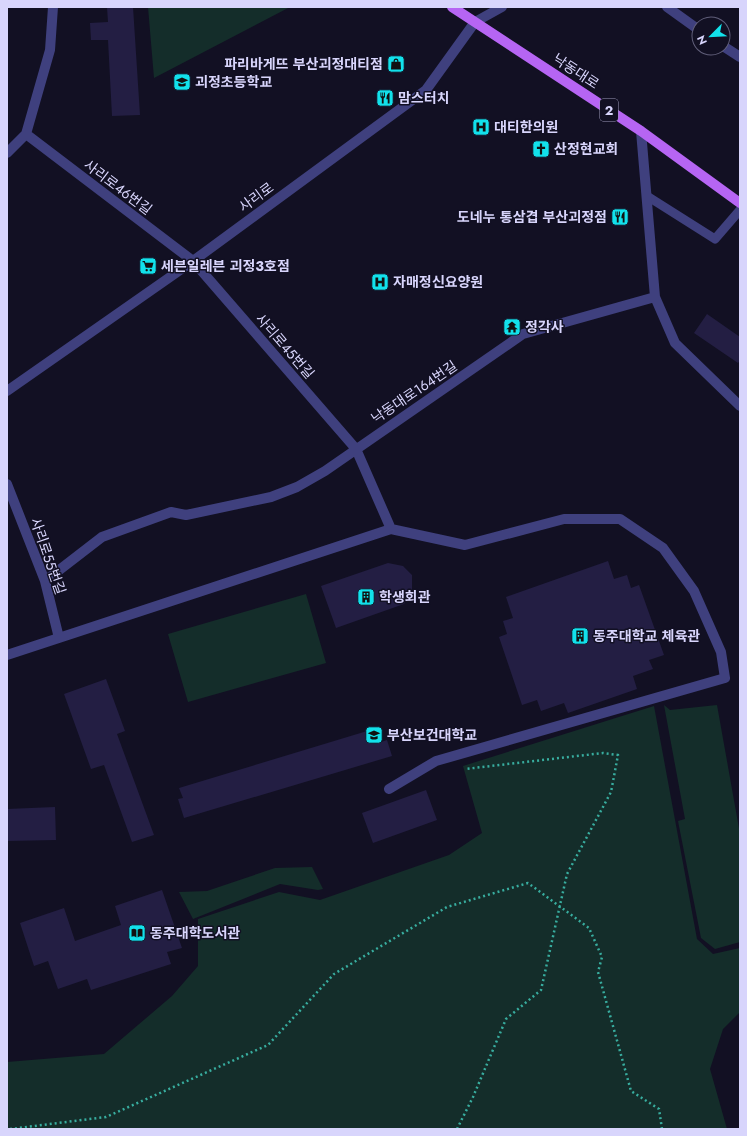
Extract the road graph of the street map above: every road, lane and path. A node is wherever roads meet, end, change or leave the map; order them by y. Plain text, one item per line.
1 (53, 7) edge
2 (452, 7) edge
3 (502, 7) edge
4 (667, 7) edge
5 (475, 22) junction
6 (691, 24) edge
7 (731, 51) edge
8 (740, 57) edge
9 (641, 131) junction
10 (26, 134) junction
11 (7, 153) edge
12 (647, 196) junction
13 (740, 203) edge
14 (740, 210) edge
15 (193, 261) junction
16 (655, 297) junction
17 (7, 390) edge
18 (740, 406) edge
19 (356, 449) junction
20 (7, 484) edge
21 (391, 529) junction
22 (45, 581) junction
23 (59, 638) junction
24 (7, 655) edge
25 (464, 769) dead end
26 (388, 790) dead end
27 (560, 906) junction
28 (10, 1129) edge
29 (457, 1129) edge
30 (662, 1129) edge

1 - 10 street
2 - 5 main road, 낙동대로 / 2
3 - 5 street, 사리로
4 - 6 street
5 - 9 main road, 낙동대로 / 2
5 - 15 street, 사리로
7 - 8 street
9 - 12 street
9 - 13 main road, 낙동대로 / 2
10 - 11 street
10 - 15 street, 사리로46번길
12 - 14 lane
12 - 16 street
15 - 17 street, 사리로
15 - 19 street, 사리로45번길
16 - 18 street
16 - 19 street, 낙동대로164번길
19 - 21 street, 사리로45번길
19 - 22 street, 낙동대로164번길
20 - 22 street, 사리로55번길
21 - 23 street
21 - 26 street
22 - 23 street, 사리로55번길
23 - 24 street
25 - 27 path
27 - 28 path
27 - 29 path
27 - 30 path

